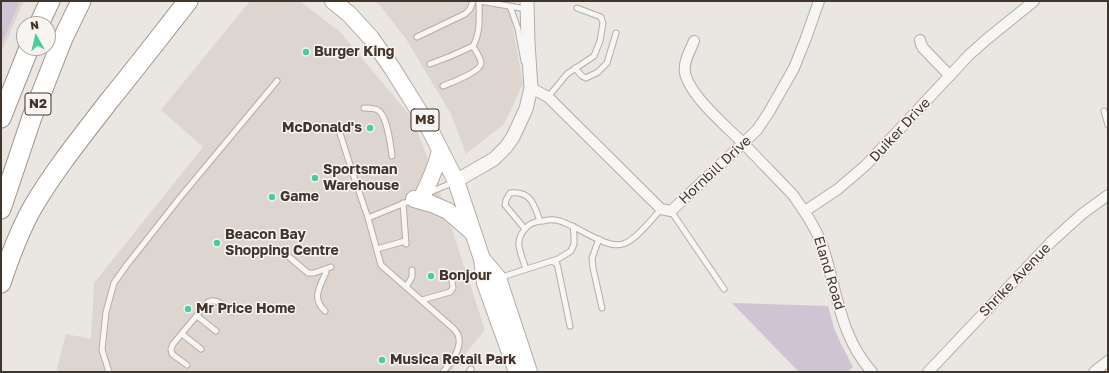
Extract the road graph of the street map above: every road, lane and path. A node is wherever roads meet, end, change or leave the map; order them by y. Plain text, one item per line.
1 (50, 1) edge
2 (81, 1) edge
3 (188, 1) edge
4 (333, 1) edge
5 (474, 1) edge
6 (479, 1) edge
7 (819, 1) edge
8 (1034, 1) edge
9 (527, 5) edge
10 (510, 6) junction
11 (577, 8) dead end
12 (43, 16) edge
13 (616, 33) dead end
14 (417, 37) dead end
15 (920, 40) dead end
16 (694, 41) dead end
17 (473, 46) junction
18 (26, 56) edge
19 (430, 64) dead end
20 (575, 68) junction
21 (950, 76) junction
22 (277, 81) dead end
23 (530, 82) junction
24 (443, 86) dead end
25 (548, 97) junction
26 (364, 108) dead end
27 (1104, 111) dead end
28 (1, 118) edge
29 (1108, 125) edge
30 (338, 127) dead end
31 (744, 144) junction
32 (440, 150) junction
33 (392, 156) dead end
34 (456, 181) junction
35 (1108, 194) edge
36 (413, 199) junction
37 (1, 209) edge
38 (666, 210) junction
39 (805, 211) junction
40 (368, 218) junction
41 (540, 221) junction
42 (573, 226) junction
43 (525, 228) junction
44 (473, 233) junction
45 (599, 239) junction
46 (377, 249) junction
47 (282, 251) dead end
48 (552, 261) junction
49 (331, 267) dead end
50 (526, 269) junction
51 (412, 270) dead end
52 (326, 272) dead end
53 (492, 280) junction
54 (452, 281) dead end
55 (1, 283) edge
56 (406, 286) junction
57 (724, 289) dead end
58 (422, 300) junction
59 (602, 308) dead end
60 (325, 311) dead end
61 (232, 312) dead end
62 (197, 316) junction
63 (570, 326) dead end
64 (216, 330) dead end
65 (182, 334) junction
66 (201, 349) dead end
67 (1108, 361) edge
68 (187, 365) dead end
69 (109, 372) edge
70 (443, 372) edge
71 (517, 372) edge
72 (529, 372) edge
73 (872, 372) edge
74 (928, 372) edge
75 (1094, 372) edge

1 - 12 highway
2 - 37 highway, N2
3 - 55 highway
4 - 32 main road, M8
5 - 14 lane
6 - 10 lane
6 - 17 lane
7 - 31 street, Hornbill Drive
8 - 21 street, Duiker Drive
9 - 10 lane
9 - 23 street
10 - 23 lane
11 - 20 lane
13 - 20 lane
15 - 21 street
16 - 31 street, Eland Road
17 - 19 lane
17 - 24 lane
18 - 28 highway, N2
20 - 25 lane
21 - 39 street, Duiker Drive
22 - 69 lane
23 - 25 street, Hornbill Drive
23 - 34 street
25 - 38 street, Hornbill Drive
26 - 33 lane
27 - 29 lane
30 - 40 lane
31 - 38 street, Hornbill Drive
31 - 39 street, Eland Road
32 - 34 main road, M8
32 - 36 main road
34 - 36 lane
34 - 44 main road, M8
35 - 74 street, Shrike Avenue
36 - 40 lane
36 - 44 main road
36 - 46 lane
38 - 45 lane
38 - 57 lane
39 - 73 street, Eland Road
40 - 46 lane
41 - 42 lane
41 - 43 lane
41 - 43 lane
42 - 45 lane
42 - 48 lane
43 - 50 lane
44 - 53 main road, M8
45 - 59 lane
46 - 56 lane
47 - 49 lane
48 - 50 lane
48 - 63 lane
50 - 53 lane
51 - 56 lane
52 - 60 lane
53 - 71 main road, M8
53 - 72 main road, M8
54 - 58 lane
56 - 58 lane
58 - 70 lane
61 - 62 lane
62 - 64 lane
62 - 65 lane
65 - 66 lane
65 - 68 lane
67 - 75 street

